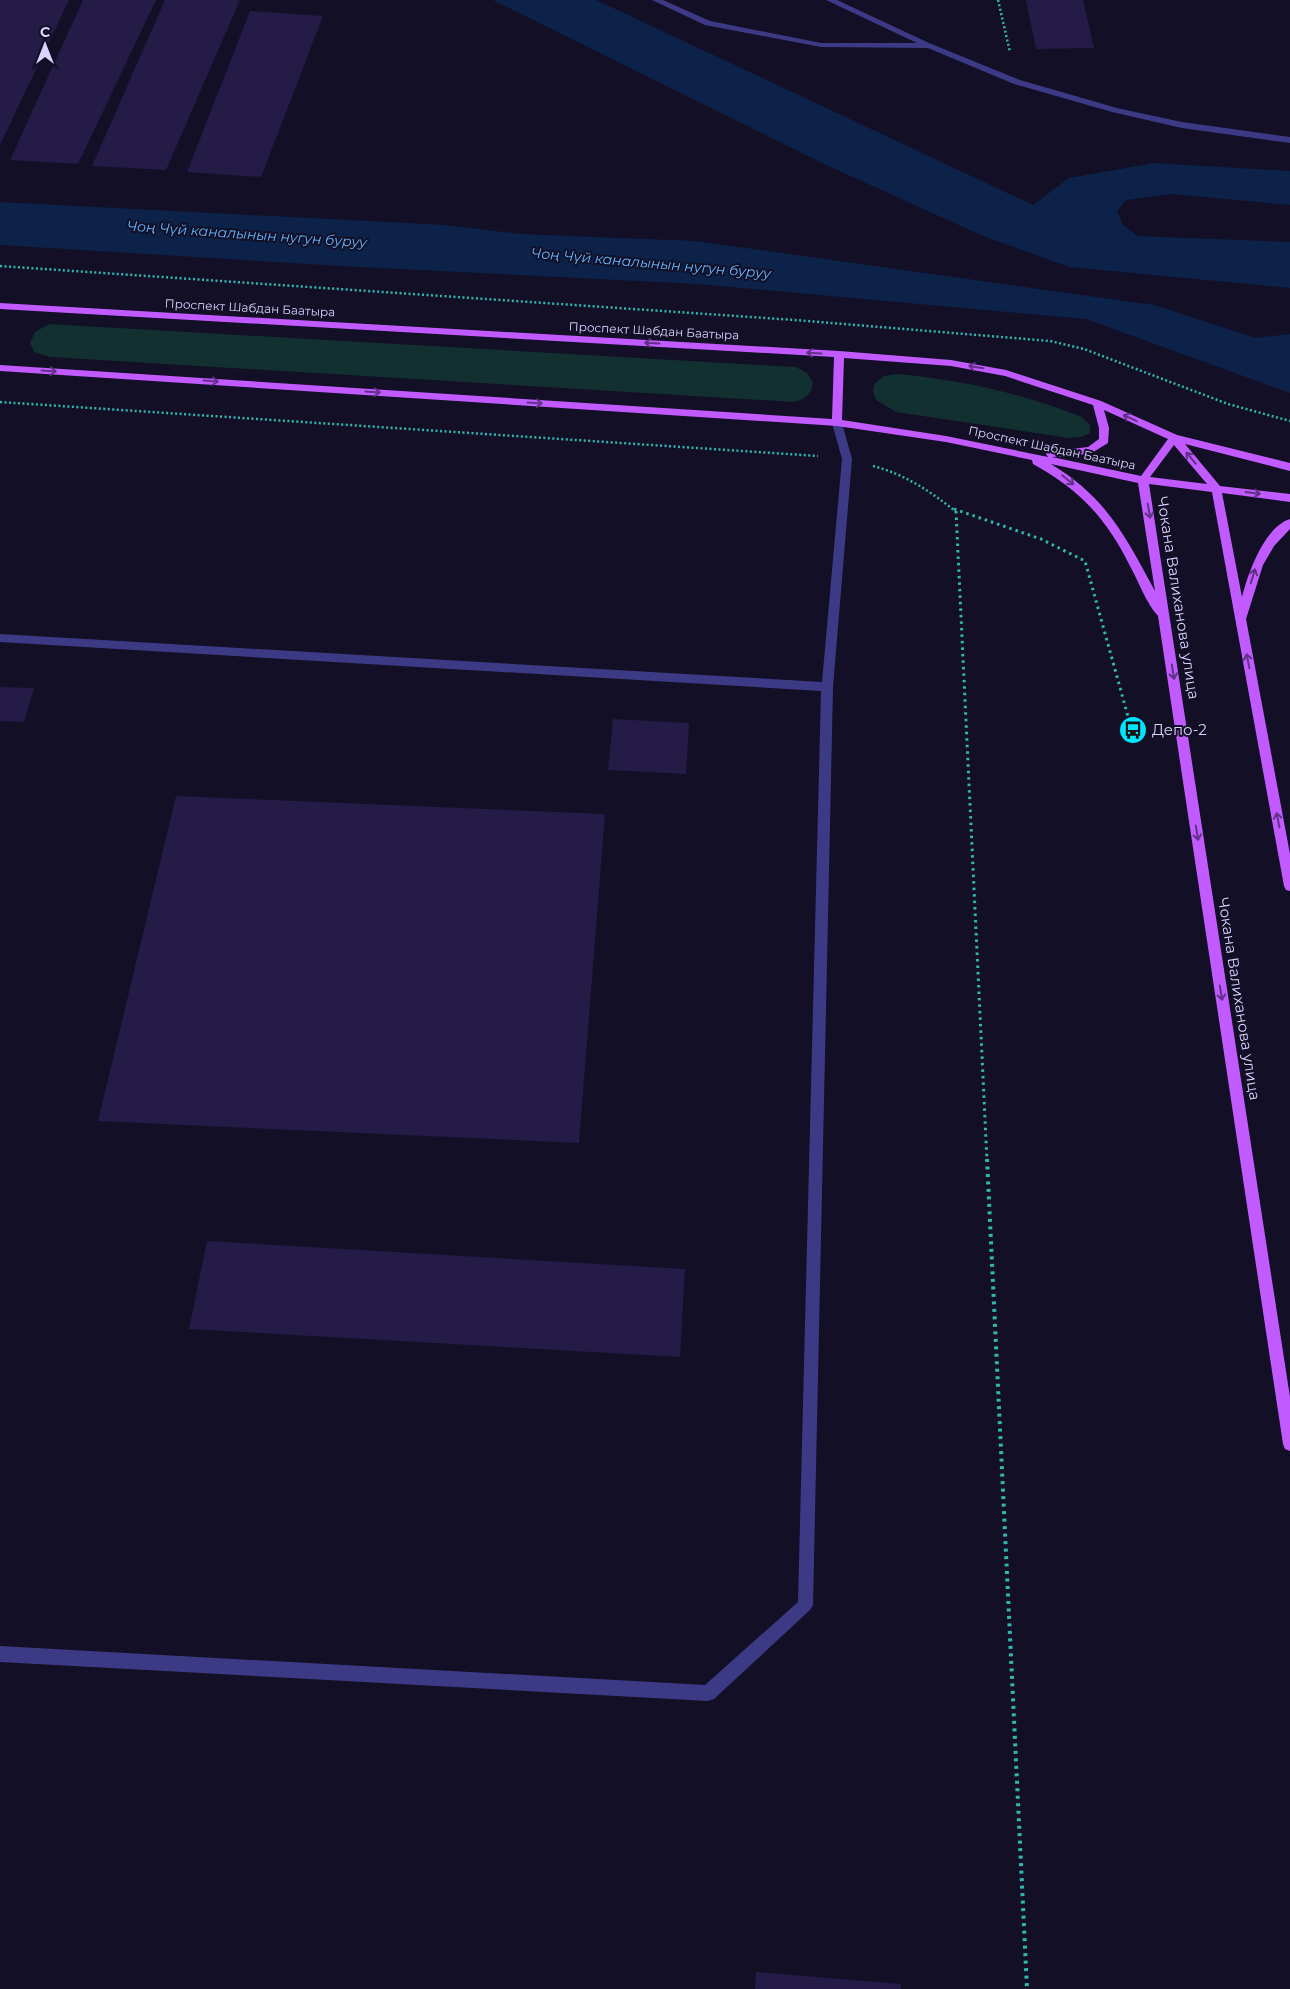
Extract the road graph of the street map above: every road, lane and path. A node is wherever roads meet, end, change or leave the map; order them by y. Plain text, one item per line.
1 (656, 0) edge
2 (830, 0) edge
3 (998, 0) edge
4 (929, 46) junction
5 (1017, 82) junction
6 (1290, 140) edge
7 (0, 306) edge
8 (839, 354) junction
9 (0, 368) edge
10 (0, 402) edge
11 (1097, 403) junction
12 (836, 423) junction
13 (1174, 438) junction
14 (1026, 454) junction
15 (847, 459) junction
16 (1290, 467) edge
17 (1143, 480) junction
18 (1216, 488) junction
19 (1290, 498) edge
20 (956, 511) junction
21 (1290, 523) edge
22 (1165, 619) junction
23 (1241, 624) junction
24 (0, 638) edge
25 (827, 687) junction
26 (1132, 731) dead end
27 (1290, 886) edge
28 (1290, 1444) edge
29 (0, 1654) edge
30 (1027, 1989) edge

1 - 4 street
2 - 4 street
3 - 5 path
4 - 5 street
5 - 6 street
8 -> 7 main road, Проспект Шабдан Баатыра
11 -> 8 main road, Проспект Шабдан Баатыра
8 - 12 main road
9 -> 12 main road, Проспект Шабдан Баатыра
10 - 15 path
13 -> 11 main road, Проспект Шабдан Баатыра
11 - 14 main road
12 - 14 main road, Проспект Шабдан Баатыра
12 - 15 street
13 - 16 main road, Проспект Шабдан Баатыра
13 - 17 main road, Чокана Валиханова улица
18 -> 13 main road
14 - 17 main road, Проспект Шабдан Баатыра
14 -> 22 main road
15 - 20 path
15 - 25 street
17 - 18 main road, Проспект Шабдан Баатыра
17 -> 22 main road, Чокана Валиханова улица
18 -> 19 main road, Проспект Шабдан Баатыра
18 - 23 main road
20 - 26 path
20 - 30 path
23 -> 21 main road
22 -> 28 main road, Чокана Валиханова улица
27 -> 23 main road
24 - 25 street
25 - 29 street

